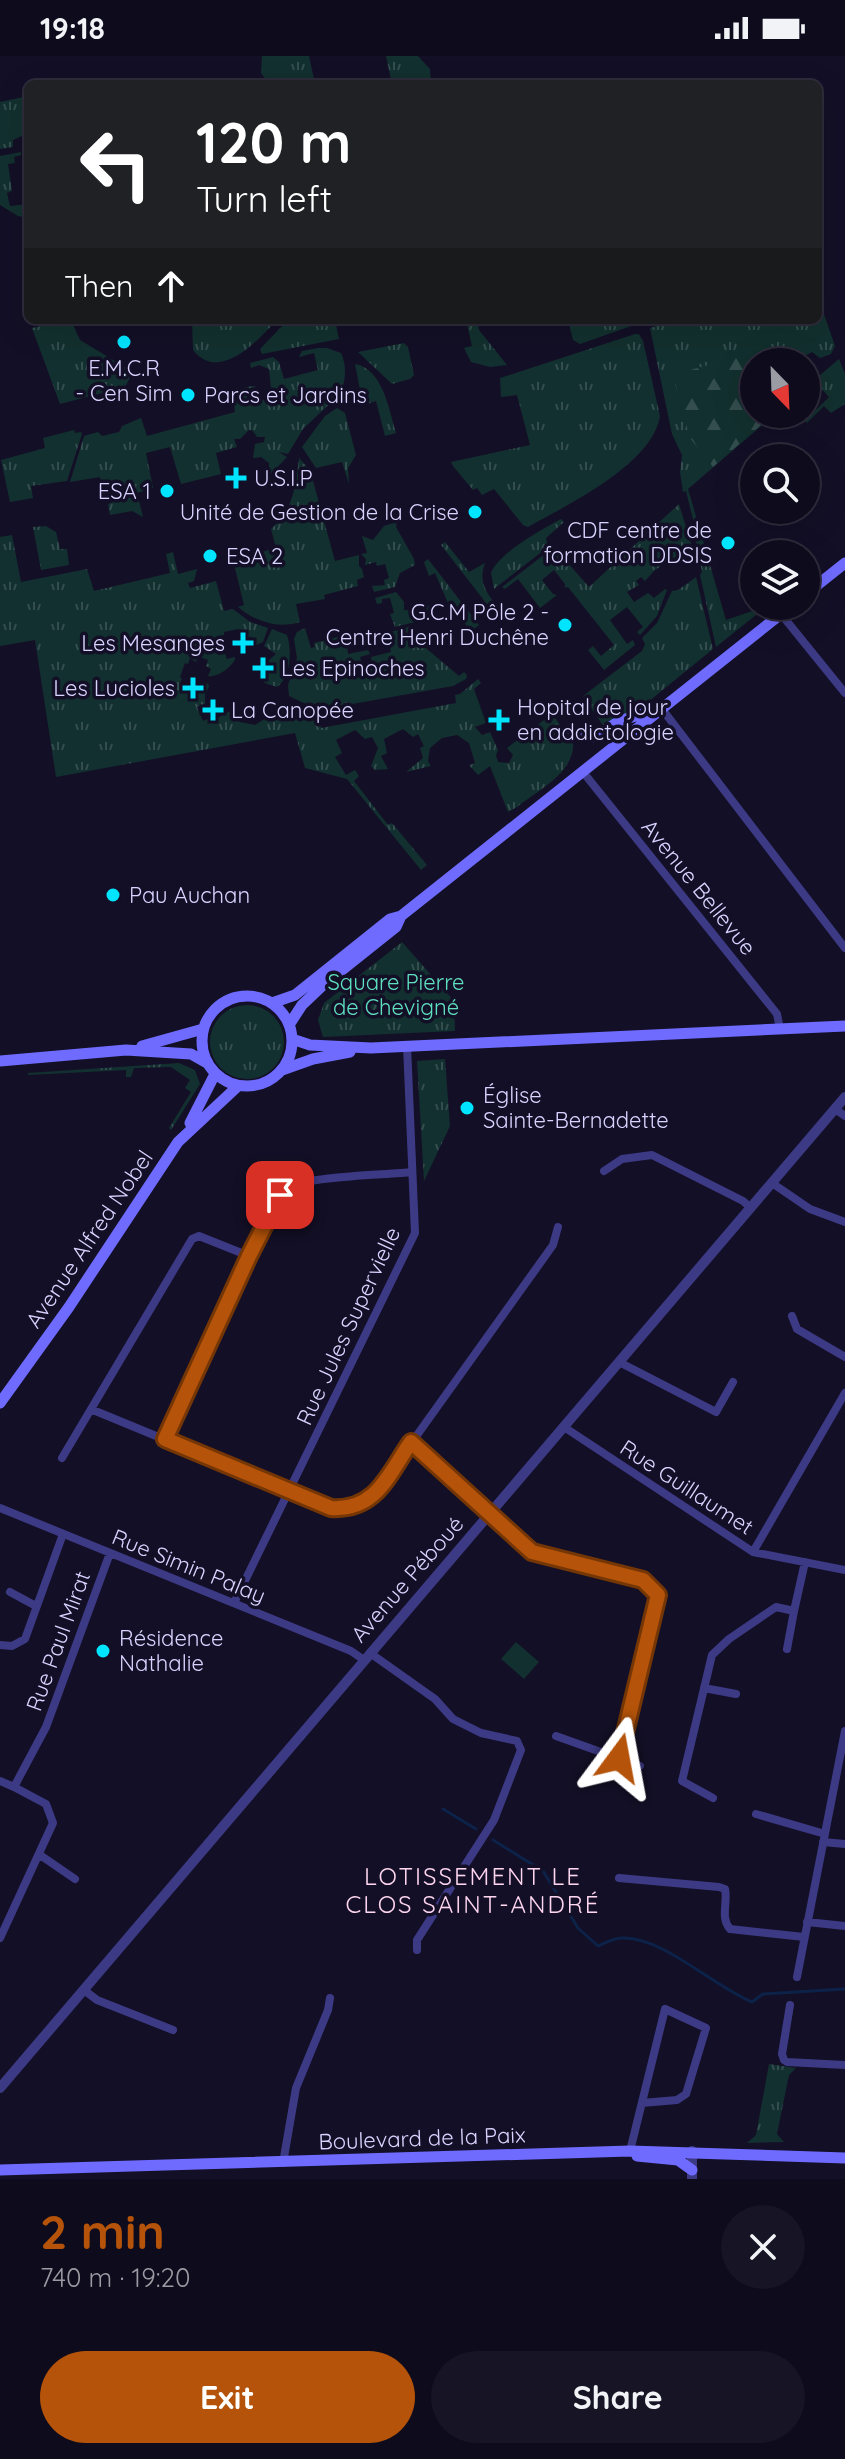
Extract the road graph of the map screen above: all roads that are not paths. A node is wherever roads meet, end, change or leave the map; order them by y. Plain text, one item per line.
1 (845, 563) edge
2 (820, 583) edge
3 (773, 620) edge
4 (793, 620) edge
5 (845, 693) edge
6 (662, 709) junction
7 (571, 729) dead end
8 (583, 772) junction
9 (401, 916) junction
10 (845, 948) edge
11 (272, 1003) junction
12 (289, 1025) junction
13 (845, 1026) edge
14 (203, 1029) junction
15 (780, 1029) junction
16 (292, 1039) junction
17 (407, 1046) junction
18 (371, 1048) junction
19 (126, 1050) junction
20 (0, 1061) edge
21 (211, 1069) junction
22 (282, 1071) junction
23 (238, 1086) junction
24 (845, 1097) edge
25 (835, 1109) junction
26 (845, 1116) edge
27 (183, 1136) junction
28 (604, 1171) dead end
29 (412, 1172) junction
30 (772, 1183) junction
31 (751, 1208) junction
32 (845, 1222) edge
33 (558, 1227) dead end
34 (249, 1256) junction
35 (792, 1316) dead end
36 (845, 1357) edge
37 (619, 1362) junction
38 (733, 1382) dead end
39 (845, 1393) edge
40 (0, 1403) edge
41 (93, 1410) junction
42 (564, 1427) junction
43 (165, 1439) junction
44 (411, 1442) junction
45 (62, 1458) dead end
46 (290, 1490) junction
47 (0, 1508) edge
48 (490, 1514) junction
49 (63, 1534) junction
50 (753, 1552) junction
51 (110, 1553) junction
52 (805, 1562) junction
53 (845, 1570) edge
54 (10, 1592) dead end
55 (234, 1603) junction
56 (36, 1606) junction
57 (794, 1611) junction
58 (0, 1645) edge
59 (787, 1649) dead end
60 (367, 1656) junction
61 (704, 1688) junction
62 (736, 1694) dead end
63 (845, 1731) edge
64 (556, 1736) dead end
65 (619, 1758) junction
66 (842, 1761) edge
67 (640, 1766) dead end
68 (0, 1781) edge
69 (14, 1787) junction
70 (713, 1798) dead end
71 (756, 1814) dead end
72 (824, 1838) junction
73 (845, 1844) edge
74 (40, 1855) junction
75 (619, 1878) dead end
76 (75, 1879) dead end
77 (807, 1922) junction
78 (845, 1926) edge
79 (804, 1937) junction
80 (0, 1938) edge
81 (417, 1950) dead end
82 (797, 1977) dead end
83 (84, 1990) junction
84 (330, 1998) dead end
85 (790, 2005) dead end
86 (173, 2030) dead end
87 (845, 2065) edge
88 (0, 2088) edge
89 (642, 2103) junction
90 (630, 2151) junction
91 (692, 2151) junction
92 (845, 2158) edge
93 (283, 2163) junction
94 (0, 2170) edge
95 (56, 2174) edge
96 (692, 2174) edge

1 - 2 main road
3 - 6 main road
4 - 5 street
6 - 7 main road
6 - 8 main road
6 - 10 street
8 - 9 main road
8 - 15 street, Avenue Bellevue
9 - 11 main road
9 - 12 main road
11 - 12 main road
11 - 14 main road
12 - 16 main road
13 - 15 main road
14 - 19 main road
14 - 21 main road
15 - 17 main road
16 - 18 main road
16 - 22 main road
17 - 18 main road
17 - 29 street, Rue Jules Supervielle
18 - 22 main road
19 - 20 main road
19 - 21 main road
21 - 23 main road
21 - 27 main road, Avenue Alfred Nobel
22 - 23 main road
23 - 27 main road, Avenue Alfred Nobel
24 - 25 street, Avenue Péboué
25 - 26 street
25 - 30 street, Avenue Péboué
27 - 40 main road, Avenue Alfred Nobel
28 - 31 street
29 - 34 street
29 - 46 street, Rue Jules Supervielle
30 - 31 street, Avenue Péboué
30 - 32 street
31 - 37 street, Avenue Péboué
33 - 44 street
34 - 41 street
34 - 43 street
35 - 36 street
37 - 38 street
37 - 42 street, Avenue Péboué
39 - 50 street
41 - 43 street
41 - 45 street
42 - 48 street, Avenue Péboué
42 - 50 street, Rue Guillaumet
43 - 46 street
44 - 46 street
44 - 48 street
46 - 55 street, Rue Jules Supervielle
47 - 49 street, Rue Simin Palay
48 - 60 street, Avenue Péboué
48 - 65 street
49 - 51 street, Rue Simin Palay
49 - 56 street
50 - 52 street, Rue Guillaumet
51 - 55 street, Rue Simin Palay
51 - 69 street, Rue Paul Mirat
52 - 53 street, Rue Guillaumet
52 - 57 street
54 - 56 street
55 - 60 street, Rue Simin Palay
56 - 58 street
57 - 59 street
57 - 61 street
60 - 81 street, Rue Simin Palay
60 - 83 street, Avenue Péboué
61 - 62 street
61 - 70 street
63 - 66 street
64 - 65 street
65 - 67 street
66 - 72 street
68 - 69 street
69 - 74 street
71 - 72 street
72 - 73 street
72 - 77 street
74 - 76 street
74 - 80 street
75 - 79 street
77 - 78 street
77 - 79 street
79 - 82 street
83 - 86 street
83 - 88 street, Avenue Péboué
84 - 93 street
85 - 87 street
89 - 89 street
89 - 90 street
90 - 91 main road, Boulevard de la Paix
90 - 93 main road, Boulevard de la Paix
90 - 96 main road
91 - 92 main road, Boulevard de la Paix
91 - 96 street
93 - 95 main road, Boulevard de la Paix
94 - 95 main road, Boulevard de la Paix

